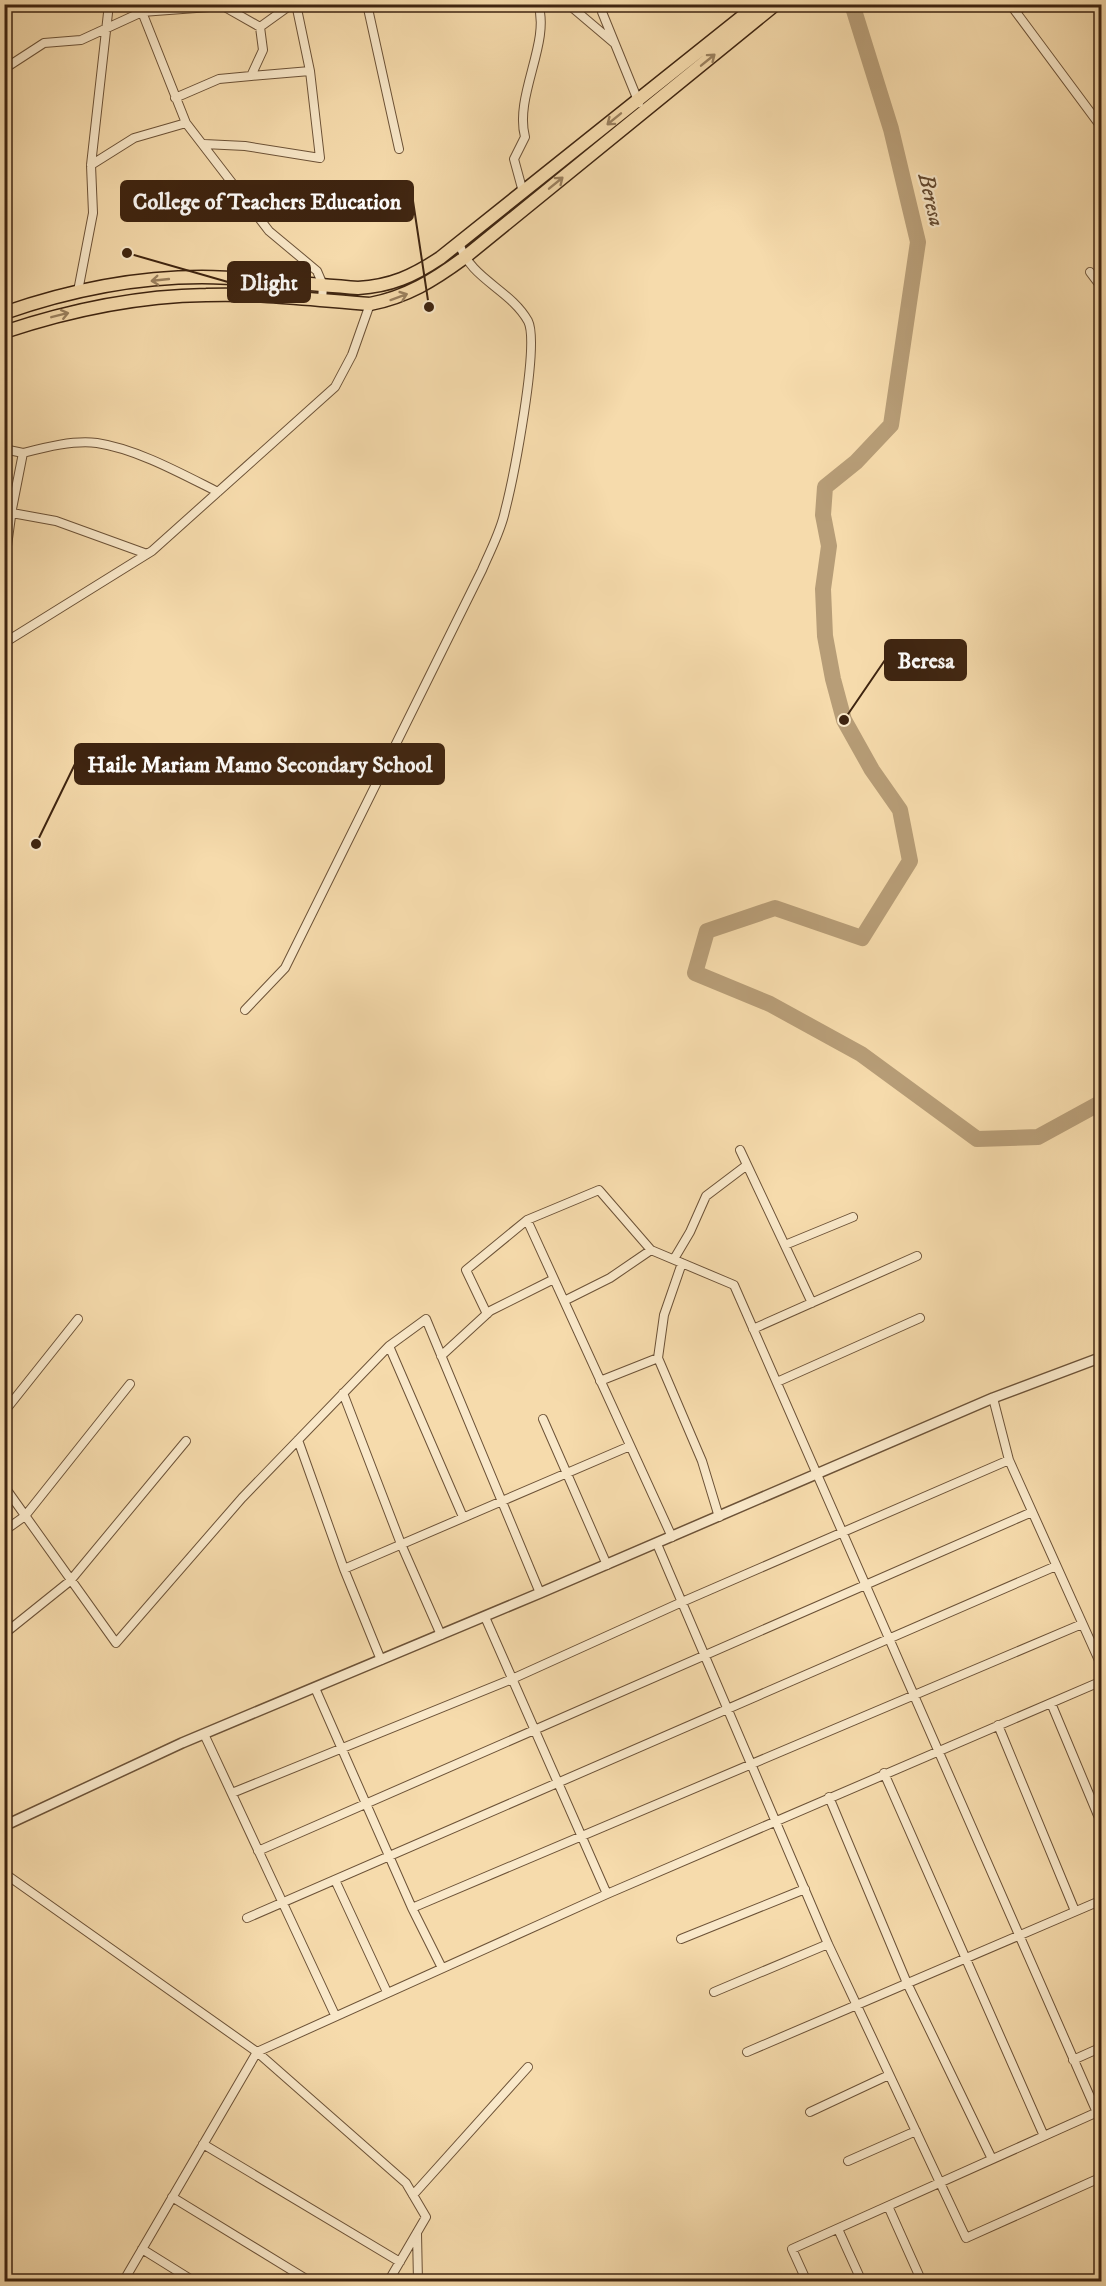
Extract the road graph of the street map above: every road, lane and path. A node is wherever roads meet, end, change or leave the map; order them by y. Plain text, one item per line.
1 (109, 4) edge
2 (294, 4) edge
3 (367, 4) edge
4 (538, 4) edge
5 (568, 4) edge
6 (601, 4) edge
7 (758, 4) edge
8 (776, 4) edge
9 (1010, 4) edge
10 (1025, 4) edge
11 (142, 12) junction
12 (1016, 12) junction
13 (260, 27) junction
14 (107, 28) junction
15 (614, 43) junction
16 (4, 69) edge
17 (310, 71) junction
18 (251, 76) junction
19 (175, 98) junction
20 (642, 105) junction
21 (186, 123) junction
22 (1101, 128) edge
23 (204, 144) junction
24 (399, 150) dead end
25 (91, 165) junction
26 (524, 192) junction
27 (459, 243) junction
28 (464, 258) junction
29 (1090, 272) dead end
30 (323, 285) junction
31 (1101, 288) edge
32 (78, 291) junction
33 (322, 301) junction
34 (370, 304) junction
35 (4, 313) edge
36 (4, 332) edge
37 (4, 449) edge
38 (23, 453) junction
39 (218, 492) junction
40 (10, 509) edge
41 (147, 554) junction
42 (4, 568) edge
43 (5, 641) edge
44 (245, 1010) dead end
45 (740, 1150) dead end
46 (747, 1165) junction
47 (853, 1217) dead end
48 (527, 1220) junction
49 (785, 1245) junction
50 (651, 1250) junction
51 (917, 1256) dead end
52 (674, 1259) junction
53 (682, 1263) junction
54 (554, 1279) junction
55 (564, 1301) junction
56 (812, 1303) junction
57 (487, 1314) junction
58 (920, 1318) dead end
59 (78, 1319) dead end
60 (753, 1329) junction
61 (389, 1346) junction
62 (441, 1356) junction
63 (1101, 1357) edge
64 (658, 1358) junction
65 (600, 1381) junction
66 (777, 1382) junction
67 (130, 1384) dead end
68 (343, 1394) junction
69 (993, 1398) junction
70 (4, 1412) edge
71 (543, 1419) dead end
72 (298, 1440) junction
73 (186, 1441) dead end
74 (630, 1446) junction
75 (1009, 1460) junction
76 (567, 1473) junction
77 (818, 1475) junction
78 (4, 1486) edge
79 (500, 1500) junction
80 (1032, 1512) junction
81 (25, 1516) junction
82 (463, 1516) junction
83 (719, 1517) junction
84 (4, 1531) edge
85 (843, 1533) junction
86 (672, 1537) junction
87 (401, 1544) junction
88 (657, 1544) junction
89 (607, 1565) junction
90 (1056, 1566) junction
91 (344, 1569) junction
92 (70, 1581) junction
93 (865, 1583) junction
94 (540, 1593) junction
95 (682, 1602) junction
96 (485, 1617) junction
97 (1082, 1624) junction
98 (4, 1634) edge
99 (441, 1635) junction
100 (890, 1639) junction
101 (705, 1654) junction
102 (381, 1660) junction
103 (1101, 1667) edge
104 (512, 1679) junction
105 (1101, 1681) edge
106 (315, 1688) junction
107 (915, 1696) junction
108 (1051, 1703) junction
109 (728, 1709) junction
110 (998, 1725) junction
111 (535, 1730) junction
112 (204, 1734) junction
113 (341, 1747) junction
114 (938, 1749) junction
115 (752, 1764) junction
116 (884, 1773) junction
117 (559, 1783) junction
118 (232, 1793) junction
119 (829, 1797) junction
120 (366, 1804) junction
121 (4, 1812) edge
122 (776, 1820) junction
123 (8, 1824) edge
124 (1101, 1825) edge
125 (582, 1836) junction
126 (258, 1851) junction
127 (389, 1856) junction
128 (4, 1873) edge
129 (334, 1880) junction
130 (805, 1889) junction
131 (607, 1894) junction
132 (1101, 1900) edge
133 (282, 1903) junction
134 (412, 1908) junction
135 (1075, 1911) junction
136 (247, 1918) dead end
137 (1018, 1935) junction
138 (681, 1939) dead end
139 (828, 1944) junction
140 (964, 1957) junction
141 (442, 1968) junction
142 (907, 1983) junction
143 (387, 1992) junction
144 (714, 1992) dead end
145 (856, 2005) junction
146 (335, 2015) junction
147 (1101, 2048) edge
148 (257, 2052) junction
149 (747, 2052) dead end
150 (1073, 2060) junction
151 (528, 2067) dead end
152 (889, 2075) junction
153 (1099, 2111) edge
154 (810, 2112) dead end
155 (1101, 2124) edge
156 (916, 2131) junction
157 (1044, 2136) junction
158 (203, 2144) junction
159 (992, 2159) junction
160 (848, 2162) dead end
161 (1101, 2177) edge
162 (940, 2183) junction
163 (413, 2195) junction
164 (172, 2197) junction
165 (888, 2206) junction
166 (838, 2229) junction
167 (417, 2232) junction
168 (142, 2249) junction
169 (400, 2262) junction
170 (123, 2282) edge
171 (195, 2282) edge
172 (311, 2282) edge
173 (388, 2282) edge
174 (418, 2282) edge
175 (807, 2282) edge
176 (862, 2282) edge
177 (922, 2282) edge

1 - 14 street
2 - 13 street
2 - 17 street
3 - 24 street
4 - 26 street
5 - 15 street
6 - 15 street
7 - 20 highway
20 -> 8 highway
9 - 12 street
10 - 12 street
11 - 13 street
11 - 14 street
11 - 19 street
12 - 22 street
13 - 18 street
14 - 16 street
14 - 25 street
15 - 20 street
17 - 18 street
17 - 23 street
18 - 19 street
19 - 21 street
20 -> 26 highway
28 -> 20 highway
21 - 23 street
21 - 25 street
23 - 30 street
25 - 32 street
26 - 27 highway
27 - 28 street
27 - 30 highway
34 -> 28 highway
28 - 44 street
29 - 31 street
30 -> 32 highway
30 - 33 street
32 - 35 highway
33 - 34 highway
36 -> 33 highway
34 - 39 street
37 - 38 street
38 - 39 street
38 - 40 street
39 - 41 street
40 - 41 street
40 - 42 street
41 - 43 street
45 - 46 street
46 - 49 street
46 - 52 street
47 - 49 street
48 - 50 street
48 - 54 street
48 - 57 street
49 - 56 street
50 - 52 street
50 - 55 street
51 - 56 street
52 - 53 street
53 - 60 street
53 - 64 street
54 - 55 street
54 - 57 street
55 - 65 street
56 - 60 street
57 - 62 street
58 - 66 street
59 - 70 street
60 - 66 street
61 - 62 street
61 - 68 street
61 - 82 street
62 - 79 street
63 - 69 street
64 - 65 street
64 - 83 street
65 - 74 street
66 - 77 street
67 - 81 street
68 - 72 street
68 - 87 street
69 - 75 street
69 - 77 street
71 - 76 street
72 - 91 street
72 - 92 street
73 - 92 street
74 - 76 street
74 - 86 street
75 - 80 street
75 - 85 street
76 - 79 street
76 - 89 street
77 - 83 street
77 - 85 street
78 - 81 street
79 - 82 street
79 - 94 street
80 - 90 street
80 - 93 street
81 - 84 street
81 - 92 street
82 - 87 street
83 - 86 street
85 - 93 street
85 - 95 street
86 - 88 street
87 - 91 street
87 - 99 street
88 - 89 street
88 - 95 street
89 - 94 street
90 - 97 street
90 - 100 street
91 - 102 street
92 - 98 street
93 - 100 street
93 - 101 street
94 - 96 street
95 - 101 street
95 - 104 street
96 - 99 street
96 - 104 street
97 - 103 street
97 - 107 street
99 - 102 street
100 - 107 street
100 - 109 street
101 - 109 street
101 - 111 street
102 - 106 street
104 - 111 street
104 - 113 street
105 - 108 street
106 - 112 street
106 - 113 street
107 - 114 street
107 - 115 street
108 - 110 street
108 - 124 street
109 - 115 street
109 - 117 street
110 - 114 street
110 - 135 street
111 - 117 street
111 - 120 street
112 - 118 street
112 - 123 street
113 - 118 street
113 - 120 street
114 - 116 street
114 - 137 street
115 - 122 street
115 - 125 street
116 - 119 street
116 - 140 street
117 - 125 street
117 - 127 street
118 - 126 street
119 - 122 street
119 - 142 street
120 - 126 street
120 - 127 street
121 - 123 street
122 - 130 street
122 - 131 street
125 - 131 street
125 - 134 street
126 - 133 street
127 - 129 street
127 - 134 street
128 - 148 street
129 - 133 street
129 - 143 street
130 - 138 street
130 - 139 street
131 - 141 street
132 - 135 street
133 - 136 street
133 - 146 street
134 - 141 street
135 - 137 street
137 - 140 street
137 - 150 street
139 - 144 street
139 - 145 street
140 - 142 street
140 - 157 street
141 - 143 street
142 - 145 street
142 - 159 street
143 - 146 street
145 - 149 street
145 - 152 street
146 - 148 street
147 - 150 street
148 - 158 street
148 - 163 street
150 - 153 street
151 - 163 street
152 - 154 street
152 - 156 street
153 - 155 street
153 - 157 street
156 - 160 street
156 - 162 street
157 - 159 street
158 - 164 street
158 - 169 street
159 - 162 street
161 - 162 street
162 - 165 street
163 - 167 street
164 - 168 street
164 - 172 street
165 - 166 street
165 - 177 street
166 - 175 street
166 - 176 street
167 - 169 street
167 - 174 street
168 - 170 street
168 - 171 street
169 - 173 street

